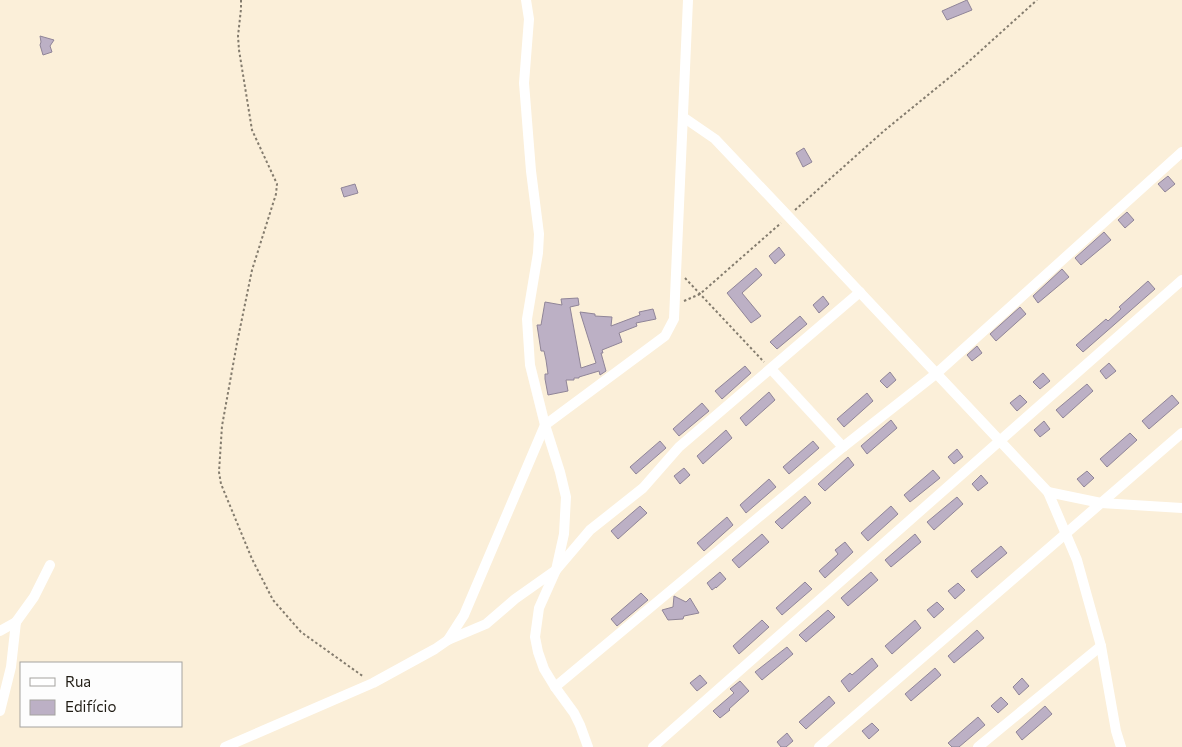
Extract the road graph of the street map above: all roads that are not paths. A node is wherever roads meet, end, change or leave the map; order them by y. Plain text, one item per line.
1 (526, 0) edge
2 (688, 0) edge
3 (683, 117) junction
4 (1182, 152) edge
5 (1182, 280) edge
6 (860, 292) junction
7 (771, 369) junction
8 (937, 374) junction
9 (545, 425) junction
10 (1182, 433) edge
11 (1000, 441) junction
12 (843, 447) junction
13 (1048, 492) junction
14 (1101, 503) junction
15 (1182, 508) edge
16 (1066, 533) junction
17 (50, 565) dead end
18 (556, 570) junction
19 (16, 622) junction
20 (0, 631) edge
21 (448, 640) junction
22 (1101, 646) junction
23 (555, 688) junction
24 (0, 711) edge
25 (225, 747) edge
26 (588, 747) edge
27 (652, 747) edge
28 (820, 747) edge
29 (978, 747) edge
30 (1121, 747) edge

1 - 9 street
2 - 3 street
3 - 6 street
3 - 9 street
4 - 8 street
5 - 11 street
6 - 7 street
6 - 8 street
7 - 12 street
7 - 18 street
8 - 11 street
8 - 12 street
9 - 18 street
9 - 21 street
10 - 14 street
11 - 13 street
11 - 27 street
12 - 23 street
13 - 14 street
13 - 16 street
14 - 15 street
14 - 16 street
16 - 22 street
16 - 28 street
17 - 19 street
18 - 21 street
18 - 23 street
19 - 20 street
19 - 24 street
21 - 25 street
22 - 29 street
22 - 30 street
23 - 26 street

